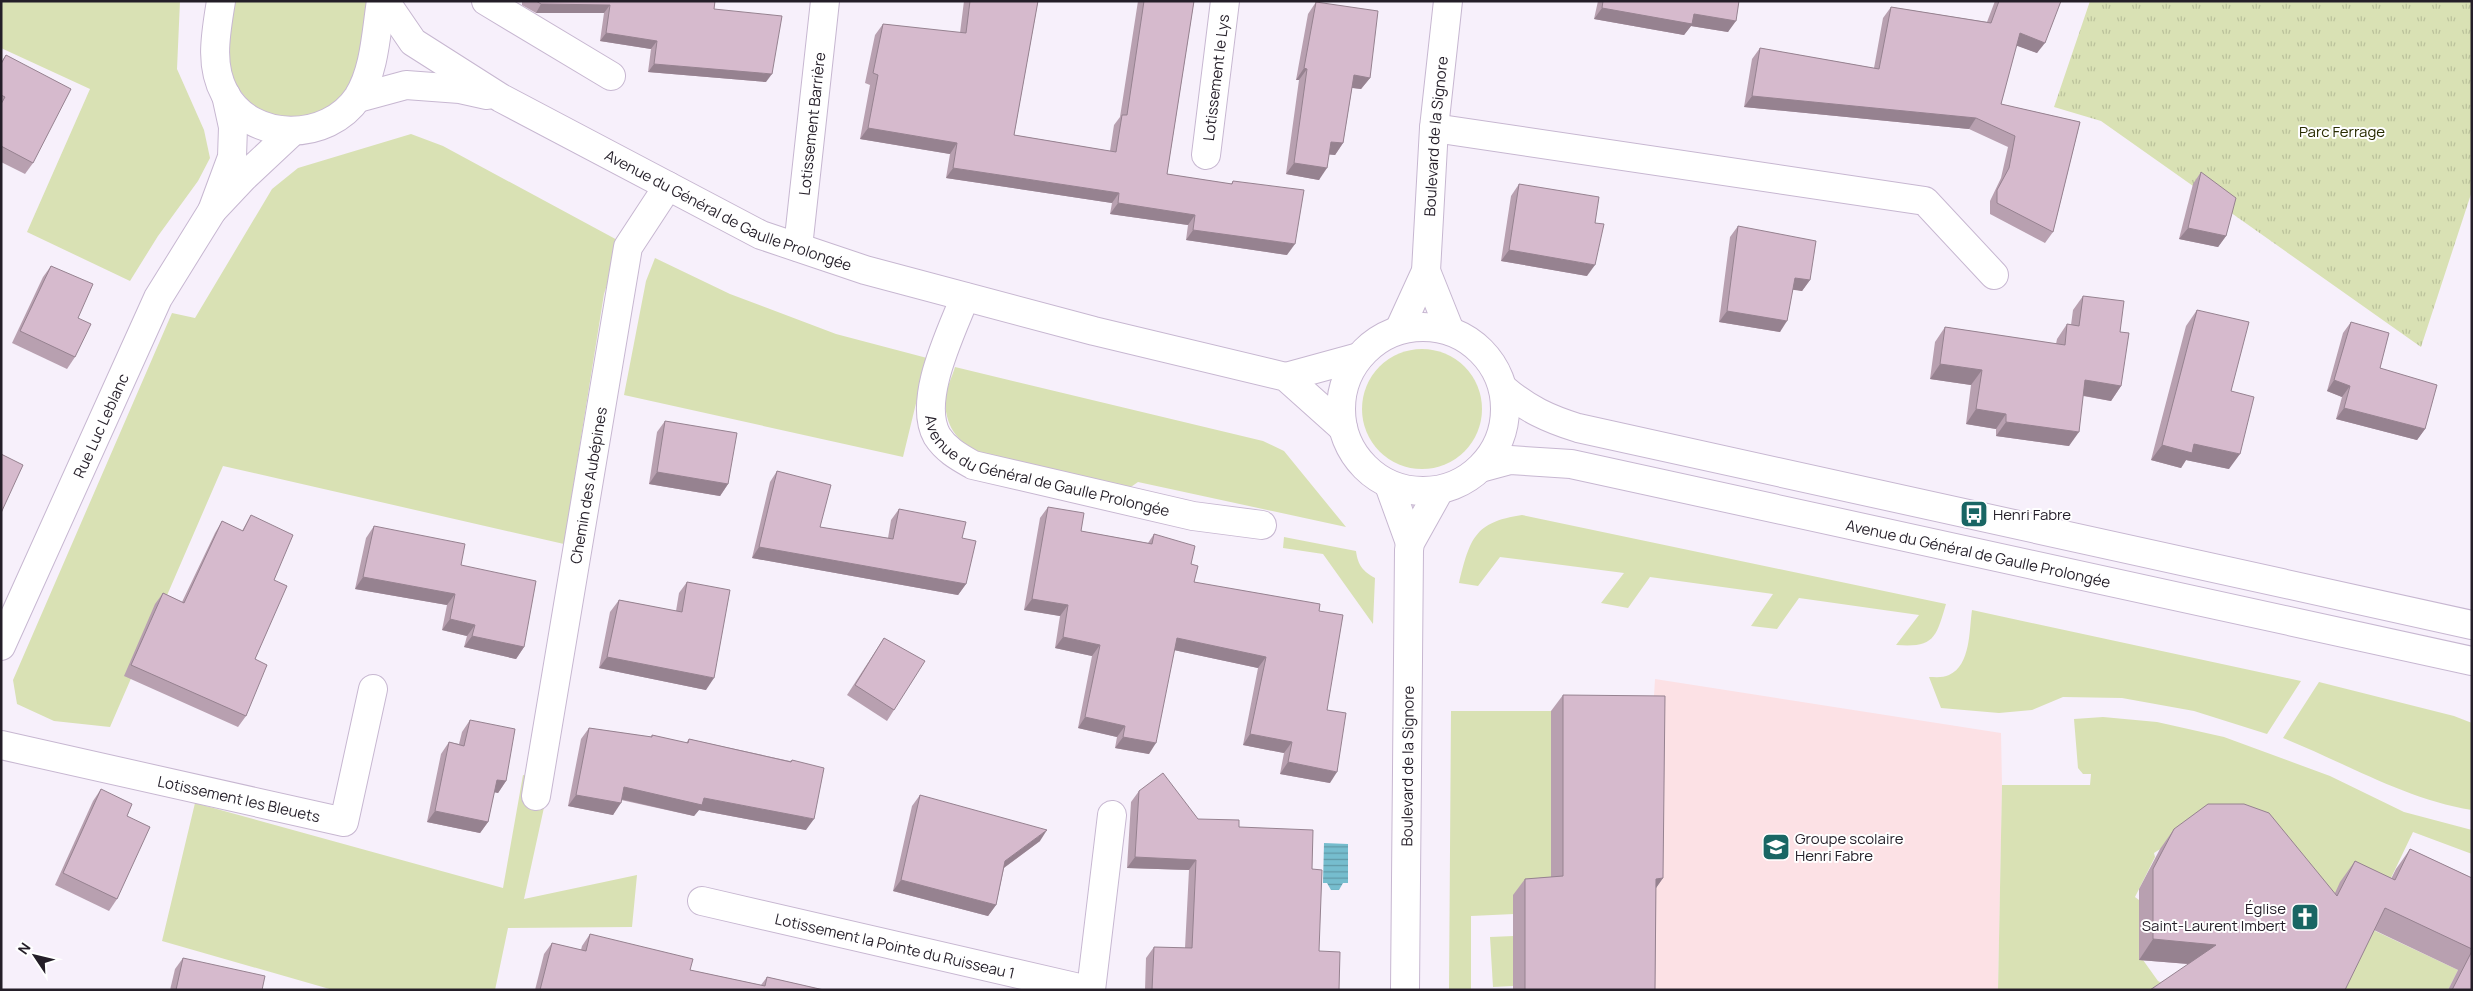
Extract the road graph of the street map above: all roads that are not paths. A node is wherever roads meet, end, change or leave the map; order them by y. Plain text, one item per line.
1 (221, 1) edge
2 (381, 1) edge
3 (385, 1) edge
4 (486, 1) edge
5 (825, 1) edge
6 (1225, 1) edge
7 (1448, 1) edge
8 (611, 76) dead end
9 (226, 95) junction
10 (358, 98) junction
11 (501, 98) junction
12 (1434, 128) junction
13 (292, 132) junction
14 (1206, 155) dead end
15 (668, 186) junction
16 (212, 211) junction
17 (798, 248) junction
18 (1426, 271) junction
19 (1994, 275) dead end
20 (965, 297) junction
21 (1399, 330) junction
22 (1450, 330) junction
23 (1359, 357) junction
24 (1286, 377) junction
25 (1504, 389) junction
26 (1343, 428) junction
27 (1484, 467) junction
28 (1388, 485) junction
29 (1439, 491) junction
30 (1262, 525) dead end
31 (1410, 542) junction
32 (2472, 625) edge
33 (1, 646) edge
34 (2472, 662) edge
35 (373, 689) dead end
36 (1, 745) edge
37 (536, 796) dead end
38 (1112, 815) dead end
39 (702, 901) dead end
40 (1090, 990) edge
41 (1405, 990) edge

1 - 9 street
2 - 10 street
3 - 11 street, Avenue du Général de Gaulle Prolongée
4 - 8 street
5 - 17 street, Lotissement Barrière
6 - 14 street, Lotissement le Lys
7 - 12 street, Boulevard de la Signore
9 - 13 street
9 - 16 street, Rue Luc Leblanc
10 - 11 street, Avenue du Général de Gaulle Prolongée
10 - 13 street
11 - 15 street, Avenue du Général de Gaulle Prolongée
12 - 18 street, Boulevard de la Signore
12 - 19 street
13 - 16 street, Rue Luc Leblanc
15 - 17 street, Avenue du Général de Gaulle Prolongée
15 - 37 street, Chemin des Aubépines
16 - 33 street, Rue Luc Leblanc
17 - 20 street, Avenue du Général de Gaulle Prolongée
18 - 21 street, Boulevard de la Signore
18 - 22 street, Boulevard de la Signore
20 - 24 street, Avenue du Général de Gaulle Prolongée
20 - 30 street, Avenue du Général de Gaulle Prolongée
21 - 22 street
21 - 23 street
22 - 25 street
23 - 24 street, Avenue du Général de Gaulle Prolongée
23 - 26 street
24 - 26 street, Avenue du Général de Gaulle Prolongée
25 - 27 street
25 - 32 street
26 - 28 street
27 - 29 street
27 - 34 street, Avenue du Général de Gaulle Prolongée
28 - 29 street
28 - 31 street, Boulevard de la Signore
29 - 31 street, Boulevard de la Signore
31 - 41 street, Boulevard de la Signore
35 - 36 street, Lotissement les Bleuets
38 - 40 street, Lotissement la Pointe du Ruisseau 1
39 - 40 street, Lotissement la Pointe du Ruisseau 1

